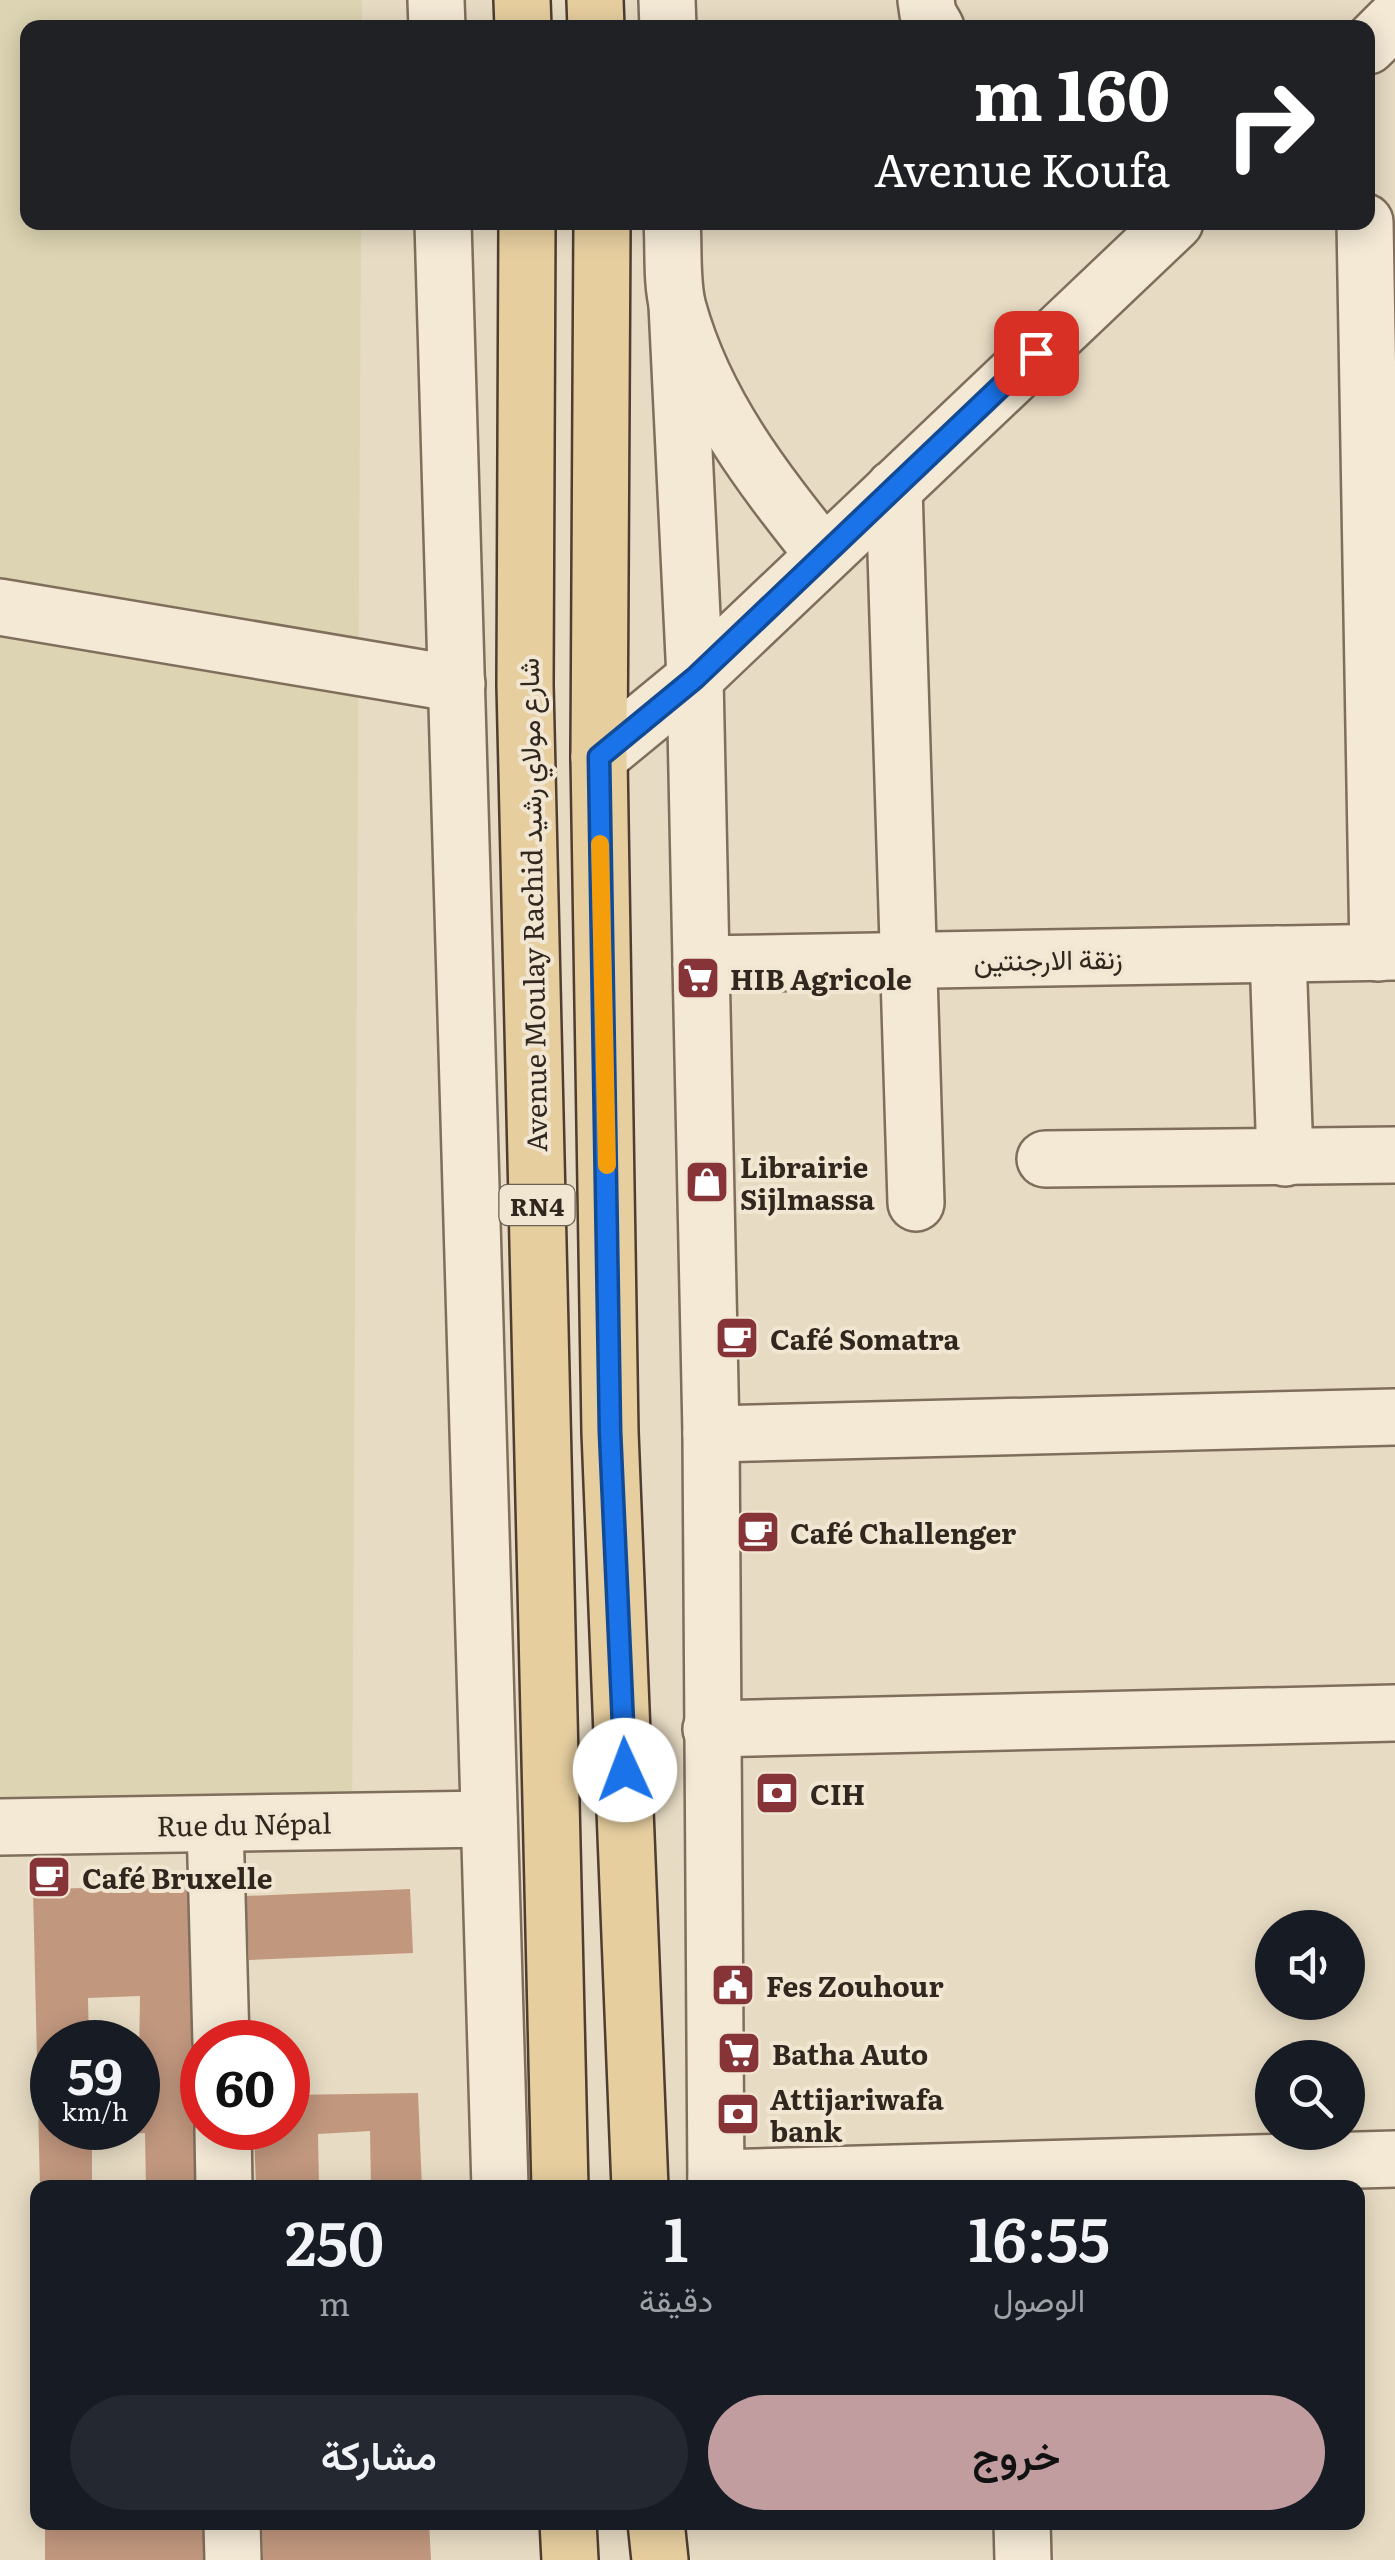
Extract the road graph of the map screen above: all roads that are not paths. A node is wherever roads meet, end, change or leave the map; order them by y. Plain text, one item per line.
1 (1395, 19) edge
2 (1375, 39) edge
3 (443, 230) edge
4 (528, 230) edge
5 (602, 230) edge
6 (672, 230) edge
7 (1151, 230) edge
8 (1366, 230) edge
9 (677, 305) junction
10 (1382, 454) edge
11 (894, 488) junction
12 (824, 554) junction
13 (0, 607) edge
14 (695, 678) junction
15 (458, 684) junction
16 (599, 757) junction
17 (1386, 952) edge
18 (1278, 954) junction
19 (908, 960) junction
20 (701, 964) junction
21 (1395, 1154) edge
22 (1286, 1158) junction
23 (1045, 1159) dead end
24 (916, 1203) dead end
25 (1395, 1417) edge
26 (711, 1434) junction
27 (1395, 1713) edge
28 (711, 1729) junction
29 (489, 1819) junction
30 (215, 1824) junction
31 (0, 1827) edge
32 (220, 2020) edge
33 (223, 2150) edge
34 (1395, 2159) edge
35 (224, 2180) edge
36 (500, 2180) edge
37 (560, 2180) edge
38 (640, 2180) edge
39 (716, 2180) edge
40 (801, 2180) edge
41 (232, 2530) edge
42 (568, 2530) edge
43 (657, 2530) edge
44 (1022, 2530) edge
45 (233, 2560) edge
46 (570, 2560) edge
47 (660, 2560) edge
48 (1024, 2560) edge

1 - 2 street
3 - 15 street
4 - 37 main road, Avenue Moulay Rachid شارع مولاي رشيد / RN4
5 - 16 main road, RN4
6 - 9 street
7 - 11 street
8 - 10 street
9 - 12 street
9 - 14 street
10 - 17 street
11 - 12 street
11 - 19 street
12 - 14 street
13 - 15 street
14 - 16 street
14 - 20 street
15 - 29 street
16 - 38 main road, RN4
17 - 18 street, زنقة الارجنتين
18 - 19 street, زنقة الارجنتين
18 - 22 street
19 - 20 street, زنقة الارجنتين
19 - 24 street
20 - 26 street
21 - 22 street
22 - 23 street
25 - 26 street
26 - 28 street
27 - 28 street
28 - 39 street
29 - 30 street, Rue du Népal
29 - 36 street
30 - 31 street, Rue du Népal
30 - 32 street
33 - 35 street
34 - 40 street
41 - 45 street
42 - 46 main road
43 - 47 main road
44 - 48 street

